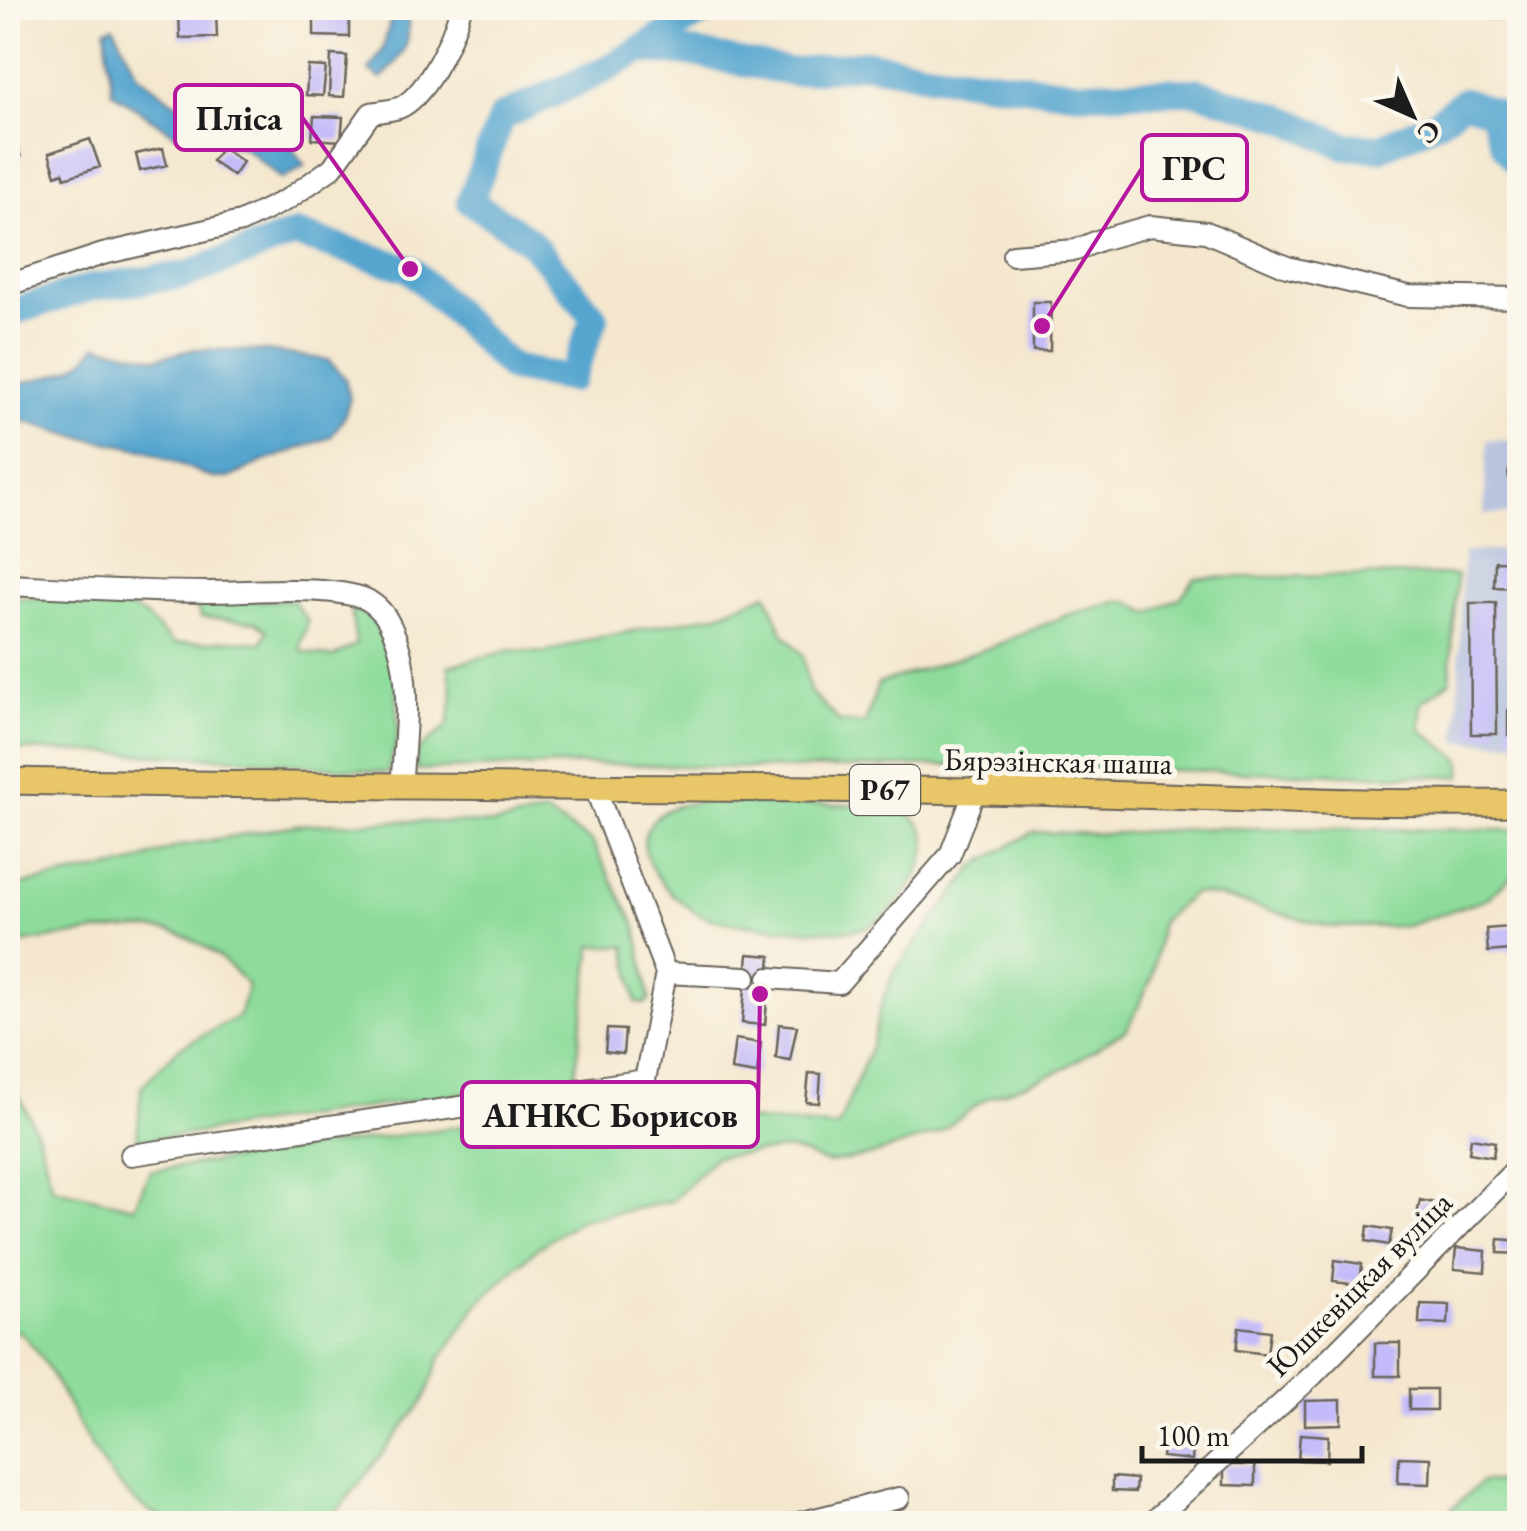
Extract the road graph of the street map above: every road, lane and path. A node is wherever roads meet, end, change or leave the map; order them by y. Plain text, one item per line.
1 (461, 8) edge
2 (1013, 255) dead end
3 (8, 285) edge
4 (1520, 298) edge
5 (8, 585) edge
6 (8, 781) edge
7 (400, 787) junction
8 (595, 788) junction
9 (976, 791) junction
10 (1520, 802) edge
11 (666, 973) junction
12 (746, 977) dead end
13 (769, 978) dead end
14 (132, 1155) dead end
15 (1520, 1165) edge
16 (899, 1498) dead end
17 (795, 1524) edge
18 (1150, 1524) edge

1 - 3 street
2 - 4 street
5 - 7 street
6 - 7 main road, Бярэзінская шаша / Р67
7 - 8 main road, Бярэзінская шаша / Р67
8 - 9 main road, Бярэзінская шаша / Р67
8 - 11 street
9 - 10 main road, Бярэзінская шаша / Р67
9 - 13 street
11 - 12 street
11 - 14 street
15 - 18 street, Юшкевіцкая вуліца
16 - 17 street

